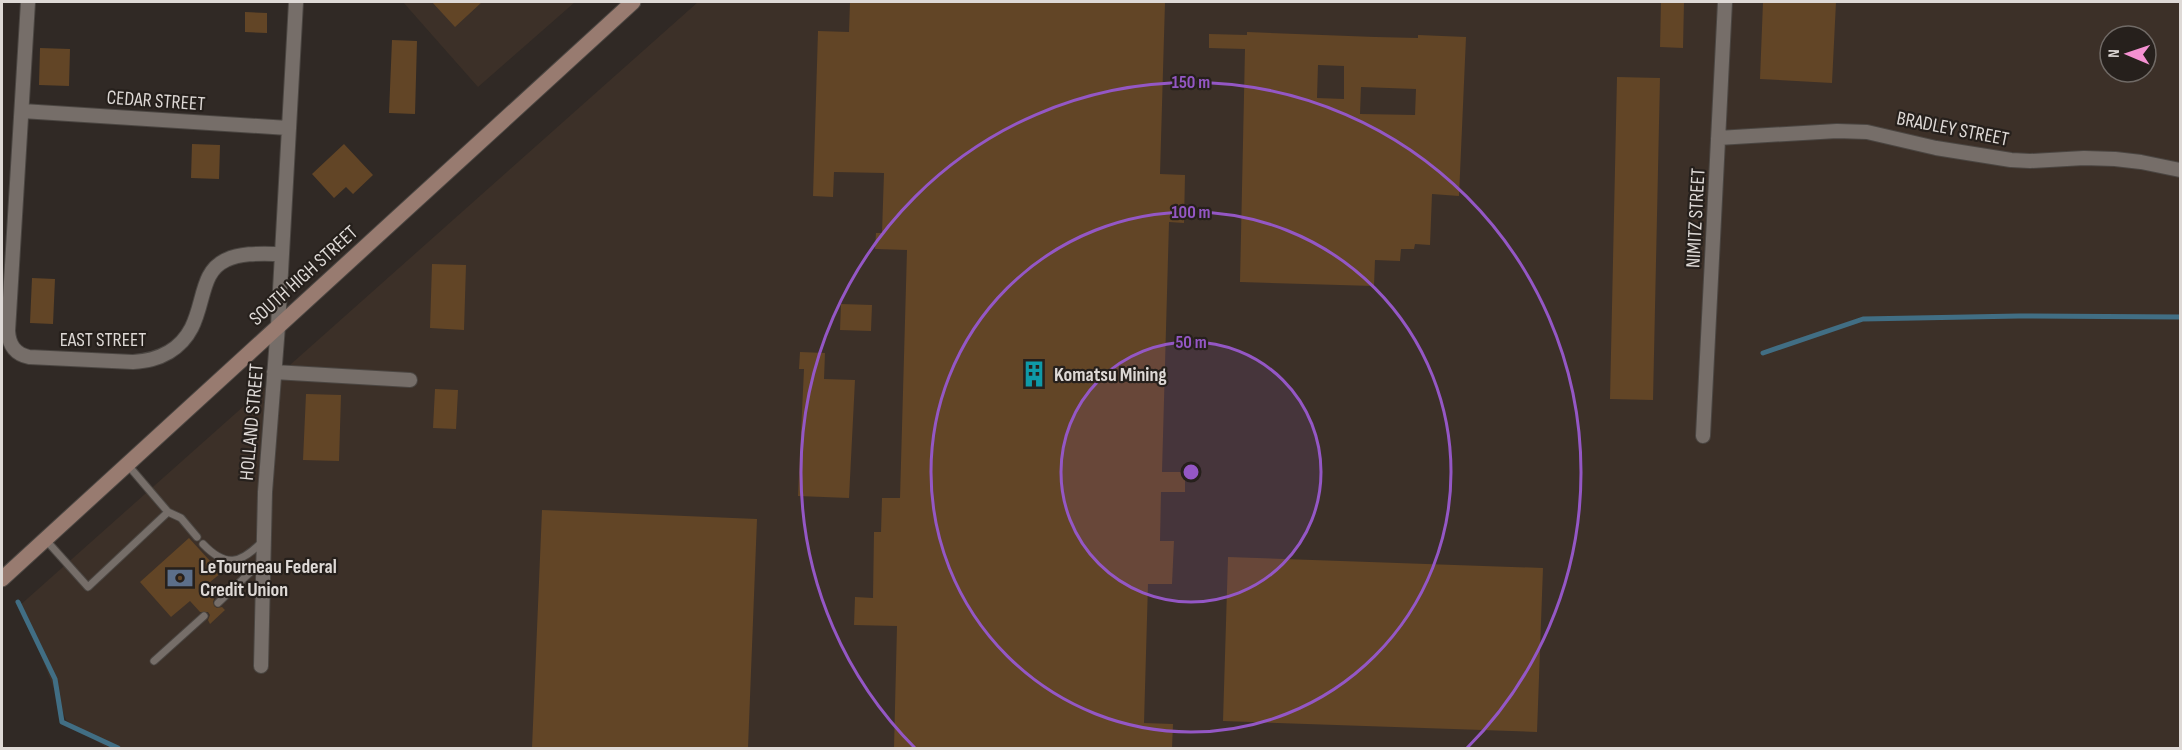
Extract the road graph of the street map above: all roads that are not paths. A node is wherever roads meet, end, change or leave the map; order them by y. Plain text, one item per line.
1 (28, 2) edge
2 (296, 2) edge
3 (633, 2) edge
4 (1725, 2) edge
5 (22, 111) junction
6 (288, 128) junction
7 (1718, 138) junction
8 (2181, 170) edge
9 (282, 254) junction
10 (278, 326) junction
11 (274, 372) junction
12 (410, 380) dead end
13 (1703, 436) dead end
14 (127, 464) junction
15 (168, 512) junction
16 (197, 537) dead end
17 (45, 539) junction
18 (263, 541) junction
19 (203, 544) dead end
20 (263, 561) junction
21 (2, 579) edge
22 (218, 603) dead end
23 (204, 616) dead end
24 (154, 662) dead end
25 (261, 666) dead end

1 - 5 street
2 - 6 street, HOLLAND STREET
3 - 10 main road, SOUTH HIGH STREET
4 - 7 street, NIMITZ STREET
5 - 6 street, CEDAR STREET
5 - 9 street, EAST STREET
6 - 9 street, HOLLAND STREET
7 - 8 street, BRADLEY STREET
7 - 13 street, NIMITZ STREET
9 - 10 street, HOLLAND STREET
10 - 11 street, HOLLAND STREET
10 - 14 main road, SOUTH HIGH STREET
11 - 12 street
11 - 18 street, HOLLAND STREET
14 - 15 lane
14 - 17 main road, SOUTH HIGH STREET
15 - 16 lane
15 - 17 lane
17 - 21 main road, SOUTH HIGH STREET
18 - 19 lane
18 - 20 street, HOLLAND STREET
20 - 22 lane
20 - 25 street, HOLLAND STREET
23 - 24 lane

